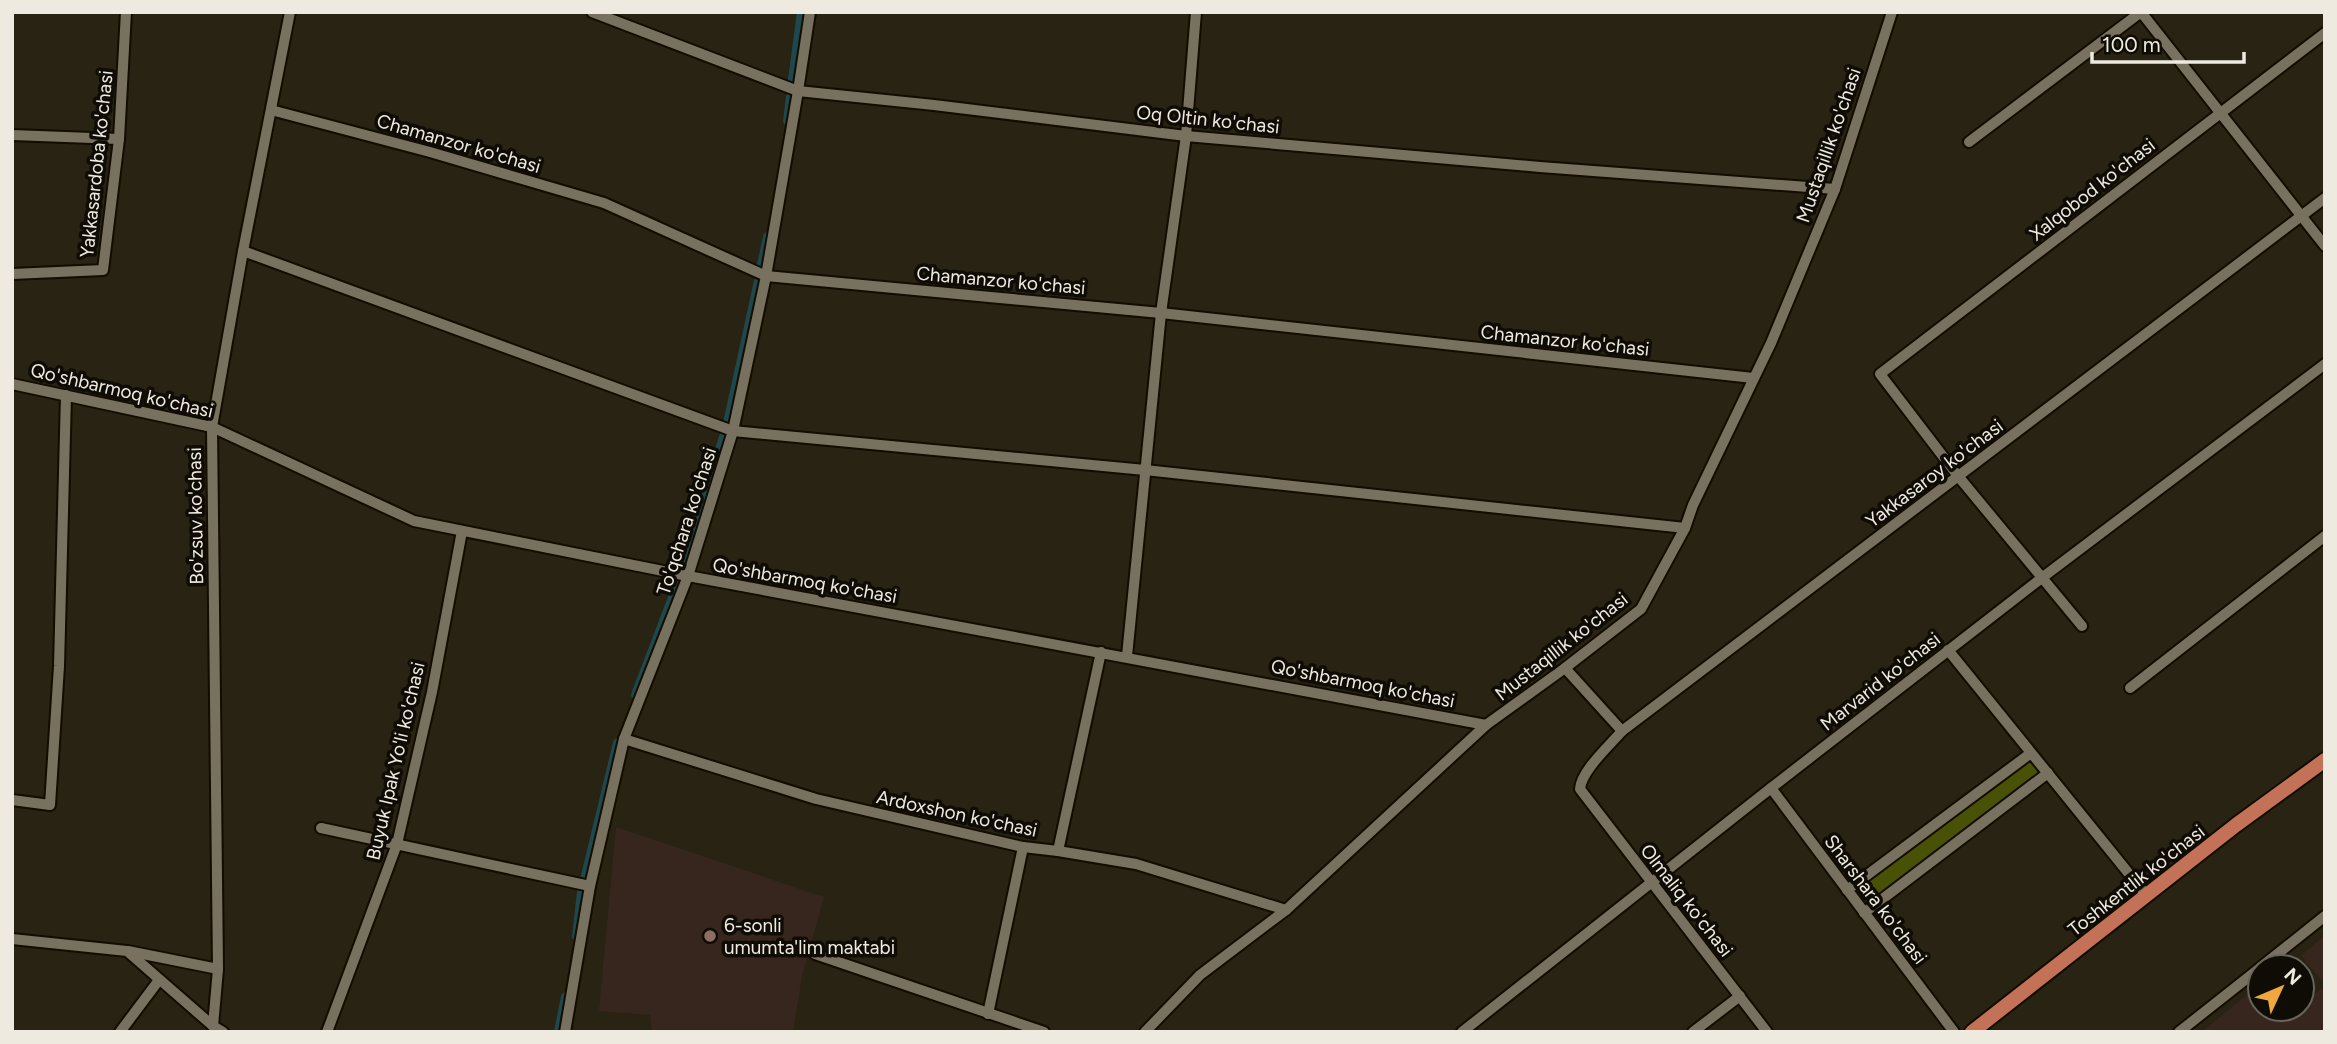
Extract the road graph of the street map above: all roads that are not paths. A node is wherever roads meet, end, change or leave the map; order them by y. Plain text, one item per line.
1 (126, 12) edge
2 (290, 12) edge
3 (592, 12) edge
4 (810, 12) edge
5 (1196, 12) edge
6 (1887, 12) edge
7 (2141, 12) edge
8 (1892, 13) edge
9 (2325, 33) edge
10 (799, 91) junction
11 (271, 110) junction
12 (2220, 113) junction
13 (12, 135) edge
14 (1186, 136) junction
15 (119, 139) junction
16 (1969, 142) dead end
17 (1835, 189) junction
18 (2325, 198) edge
19 (2301, 216) junction
20 (2325, 246) edge
21 (243, 251) junction
22 (12, 274) edge
23 (766, 275) junction
24 (1161, 313) junction
25 (2325, 363) edge
26 (1753, 378) junction
27 (12, 384) edge
28 (66, 395) junction
29 (212, 427) junction
30 (733, 431) junction
31 (1145, 470) junction
32 (1958, 476) junction
33 (1685, 528) junction
34 (461, 531) junction
35 (2325, 536) edge
36 (688, 576) junction
37 (2043, 578) junction
38 (2082, 626) dead end
39 (1948, 650) junction
40 (1101, 652) junction
41 (1127, 656) junction
42 (1565, 668) junction
43 (2130, 688) dead end
44 (1486, 724) junction
45 (1622, 731) junction
46 (624, 739) junction
47 (2031, 753) junction
48 (2325, 760) edge
49 (2048, 773) junction
50 (1771, 788) junction
51 (1580, 789) joint
52 (12, 800) edge
53 (321, 828) dead end
54 (397, 844) junction
55 (1023, 847) junction
56 (1058, 851) junction
57 (1652, 883) junction
58 (590, 886) junction
59 (1847, 890) junction
60 (2147, 896) junction
61 (1286, 910) junction
62 (1864, 913) junction
63 (2325, 916) edge
64 (12, 939) edge
65 (127, 951) junction
66 (2278, 953) edge
67 (815, 954) dead end
68 (218, 969) junction
69 (2246, 978) edge
70 (159, 979) junction
71 (1740, 996) junction
72 (988, 1014) junction
73 (218, 1029) edge
74 (120, 1032) edge
75 (327, 1032) edge
76 (565, 1032) edge
77 (1044, 1032) edge
78 (1144, 1032) edge
79 (1462, 1032) edge
80 (1693, 1032) edge
81 (1767, 1032) edge
82 (1954, 1032) edge
83 (1972, 1032) edge
84 (2179, 1032) edge

1 - 15 street, Yakkasardoba ko'chasi
2 - 11 street, Bo'zsuv ko'chasi
3 - 10 street, Oq Oltin ko'chasi
4 - 10 street, To'qchara ko'chasi
5 - 14 street
6 - 8 street
7 - 12 street
7 - 16 street
8 - 17 street, Mustaqillik ko'chasi
9 - 12 street, Xalqobod ko'chasi
10 - 14 street, Oq Oltin ko'chasi
10 - 23 street, To'qchara ko'chasi
11 - 21 street, Bo'zsuv ko'chasi
11 - 23 street, Chamanzor ko'chasi
12 - 19 street
12 - 32 street, Xalqobod ko'chasi
13 - 15 street
14 - 17 street, Oq Oltin ko'chasi
14 - 24 street
15 - 22 street, Yakkasardoba ko'chasi
17 - 26 street, Mustaqillik ko'chasi
18 - 19 street, Yakkasaroy ko'chasi
19 - 20 street
19 - 32 street, Yakkasaroy ko'chasi
21 - 29 street, Bo'zsuv ko'chasi
21 - 30 street
23 - 24 street, Chamanzor ko'chasi
23 - 30 street, To'qchara ko'chasi
24 - 26 street, Chamanzor ko'chasi
24 - 31 street
25 - 37 street, Marvarid ko'chasi
26 - 33 street, Mustaqillik ko'chasi
27 - 28 street, Qo'shbarmoq ko'chasi
28 - 29 street, Qo'shbarmoq ko'chasi
28 - 52 street
29 - 34 street, Qo'shbarmoq ko'chasi
29 - 68 street, Bo'zsuv ko'chasi
30 - 31 street
30 - 36 street, To'qchara ko'chasi
31 - 33 street
31 - 41 street
32 - 37 street
32 - 45 street, Yakkasaroy ko'chasi
33 - 42 street, Mustaqillik ko'chasi
34 - 36 street, Qo'shbarmoq ko'chasi
34 - 54 street, Buyuk Ipak Yo'li ko'chasi
35 - 43 street
36 - 40 street, Qo'shbarmoq ko'chasi
36 - 46 street, To'qchara ko'chasi
37 - 38 street
37 - 39 street, Marvarid ko'chasi
39 - 47 street
39 - 50 street, Marvarid ko'chasi
40 - 41 street, Qo'shbarmoq ko'chasi
40 - 56 street
41 - 44 street, Qo'shbarmoq ko'chasi
42 - 44 street, Mustaqillik ko'chasi
42 - 45 street
44 - 61 street, Mustaqillik ko'chasi
45 - 51 street, Yakkasaroy ko'chasi
46 - 55 street, Ardoxshon ko'chasi
46 - 58 street, To'qchara ko'chasi
47 - 49 street
47 - 59 street
48 - 60 main road, Toshkentlik ko'chasi
49 - 60 street
49 - 62 street
50 - 57 street, Marvarid ko'chasi
50 - 59 street, Sharshara ko'chasi
51 - 57 street, Olmaliq ko'chasi
53 - 54 street
54 - 58 street
54 - 75 street, Buyuk Ipak Yo'li ko'chasi
55 - 56 street, Ardoxshon ko'chasi
55 - 72 street
56 - 61 street, Ardoxshon ko'chasi
57 - 71 street, Olmaliq ko'chasi
57 - 79 street, Marvarid ko'chasi
58 - 76 street, To'qchara ko'chasi
59 - 62 street, Sharshara ko'chasi
60 - 83 main road, Toshkentlik ko'chasi
61 - 78 street, Mustaqillik ko'chasi
62 - 82 street, Sharshara ko'chasi
63 - 66 street
64 - 65 street
65 - 68 street
65 - 70 street
67 - 72 street
68 - 73 street, Bo'zsuv ko'chasi
69 - 84 street
70 - 73 street
70 - 74 street
71 - 80 street
71 - 81 street, Olmaliq ko'chasi
72 - 77 street

